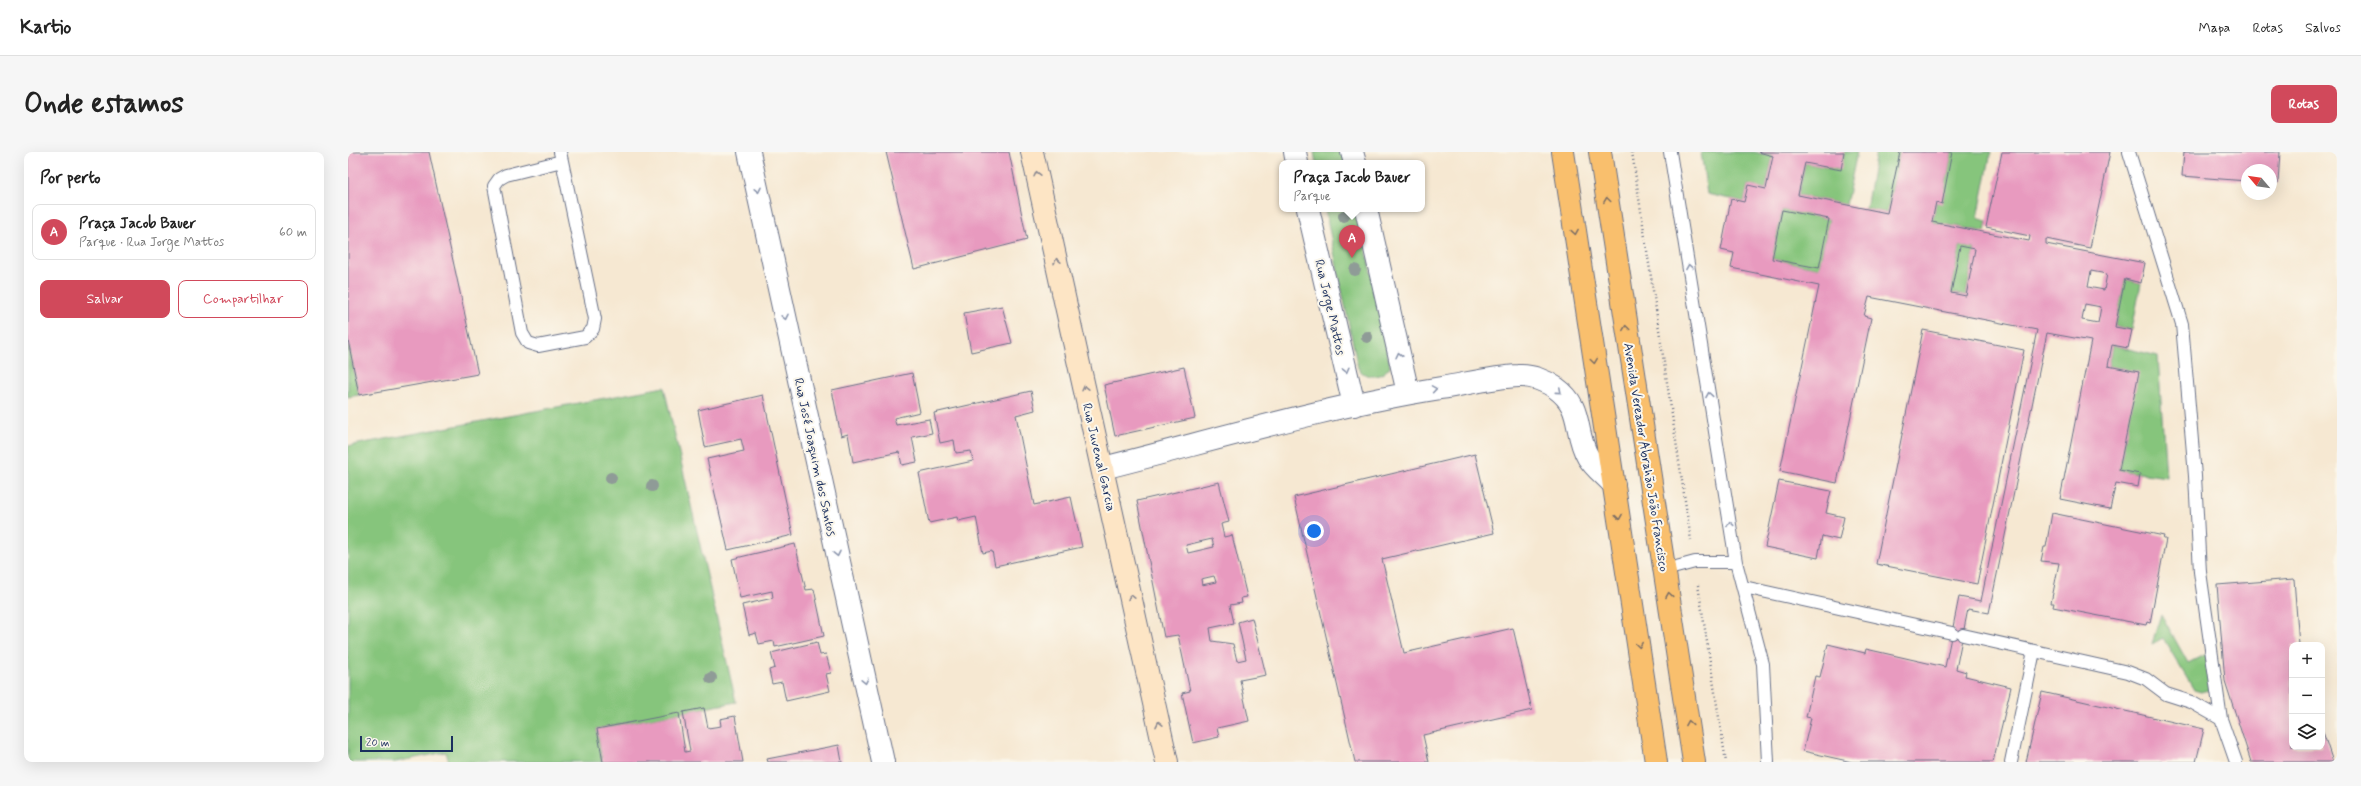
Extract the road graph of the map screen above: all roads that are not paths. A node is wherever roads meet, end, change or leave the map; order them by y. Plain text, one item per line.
1 (749, 152) edge
2 (1032, 152) edge
3 (1564, 152) edge
4 (1600, 152) edge
5 (1670, 152) edge
6 (2129, 152) edge
7 (561, 157) edge
8 (1309, 212) edge
9 (1367, 212) edge
10 (1408, 393) junction
11 (1354, 405) junction
12 (1103, 468) junction
13 (1614, 485) junction
14 (1736, 562) junction
15 (1666, 570) junction
16 (1744, 587) junction
17 (2034, 652) junction
18 (2221, 719) junction
19 (883, 762) edge
20 (1167, 762) edge
21 (1656, 762) edge
22 (1694, 762) edge
23 (1768, 762) edge
24 (2011, 762) edge
25 (2236, 762) edge

1 -> 19 street, Rua José Joaquim dos Santos
12 -> 2 main road, Rua Juvenal Garcia
3 -> 13 main road
15 -> 4 main road, Avenida Vereador Abrahão João Francisco
14 -> 5 lane
6 - 18 lane
7 - 7 lane
8 -> 11 street, Rua Jorge Mattos
10 -> 9 street
10 - 11 street
10 -> 13 street
11 - 12 street
20 -> 12 main road, Rua Juvenal Garcia
13 -> 21 main road
14 - 15 lane
14 - 16 lane
22 -> 15 main road, Avenida Vereador Abrahão João Francisco
16 - 17 lane
16 - 23 lane
17 - 18 lane
17 - 24 lane
18 - 25 lane

